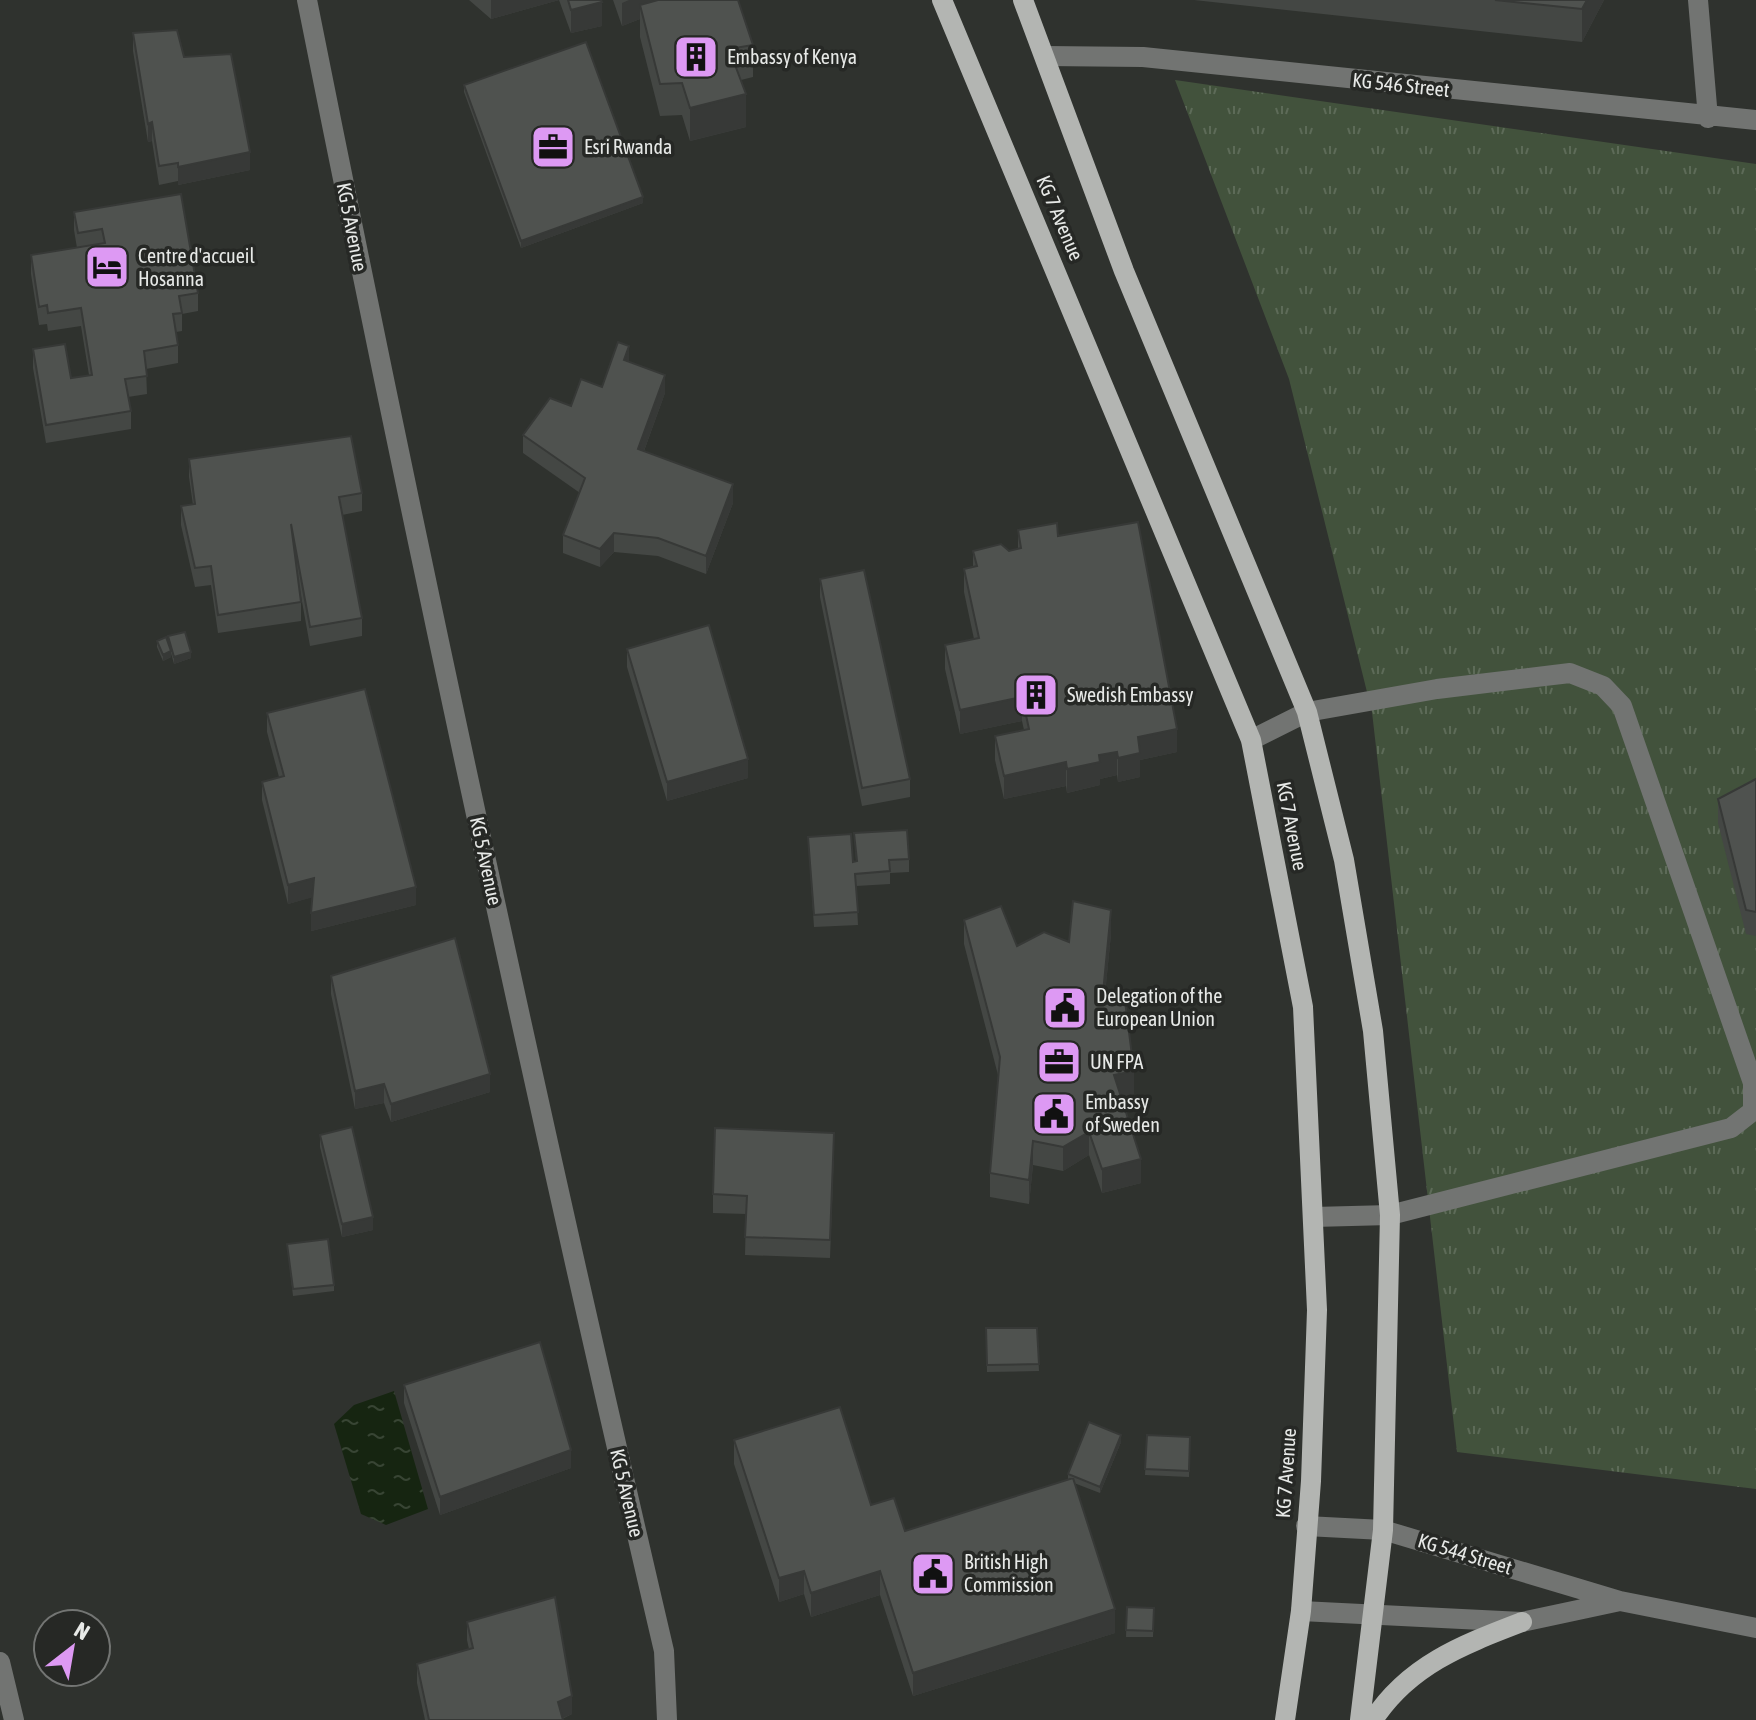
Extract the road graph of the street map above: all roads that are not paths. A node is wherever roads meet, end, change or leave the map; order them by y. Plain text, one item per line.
1 (307, 0) edge
2 (942, 0) edge
3 (1023, 0) edge
4 (1698, 0) edge
5 (1046, 56) junction
6 (1708, 118) junction
7 (1756, 120) edge
8 (1307, 712) junction
9 (1251, 740) junction
10 (1390, 1215) junction
11 (1313, 1217) junction
12 (1306, 1526) junction
13 (1383, 1530) junction
14 (1620, 1601) junction
15 (1301, 1611) junction
16 (1375, 1614) junction
17 (1522, 1622) junction
18 (1756, 1628) edge
19 (0, 1662) edge
20 (14, 1720) edge
21 (667, 1720) edge
22 (1285, 1720) edge
23 (1360, 1720) edge
24 (1373, 1720) edge

1 - 21 street, KG 5 Avenue
2 - 9 main road, KG 7 Avenue
3 - 5 main road, KG 7 Avenue
4 - 6 street
5 - 6 street, KG 546 Street
5 - 8 main road, KG 7 Avenue
6 - 7 street, KG 546 Street
8 - 9 street
8 - 10 main road, KG 7 Avenue
8 - 10 street
9 - 11 main road, KG 7 Avenue
10 - 11 street
10 - 13 main road, KG 7 Avenue
11 - 12 main road, KG 7 Avenue
12 - 13 street, KG 544 Street
12 - 15 main road, KG 7 Avenue
13 - 14 street, KG 544 Street
13 - 16 main road, KG 7 Avenue
14 - 17 street, KG 544 Street
14 - 18 street, KG 544 Street
15 - 16 street, KG 544 Street
15 - 22 main road, KG 7 Avenue
16 - 17 street, KG 544 Street
16 - 23 main road, KG 7 Avenue
17 - 24 main road
19 - 20 street

